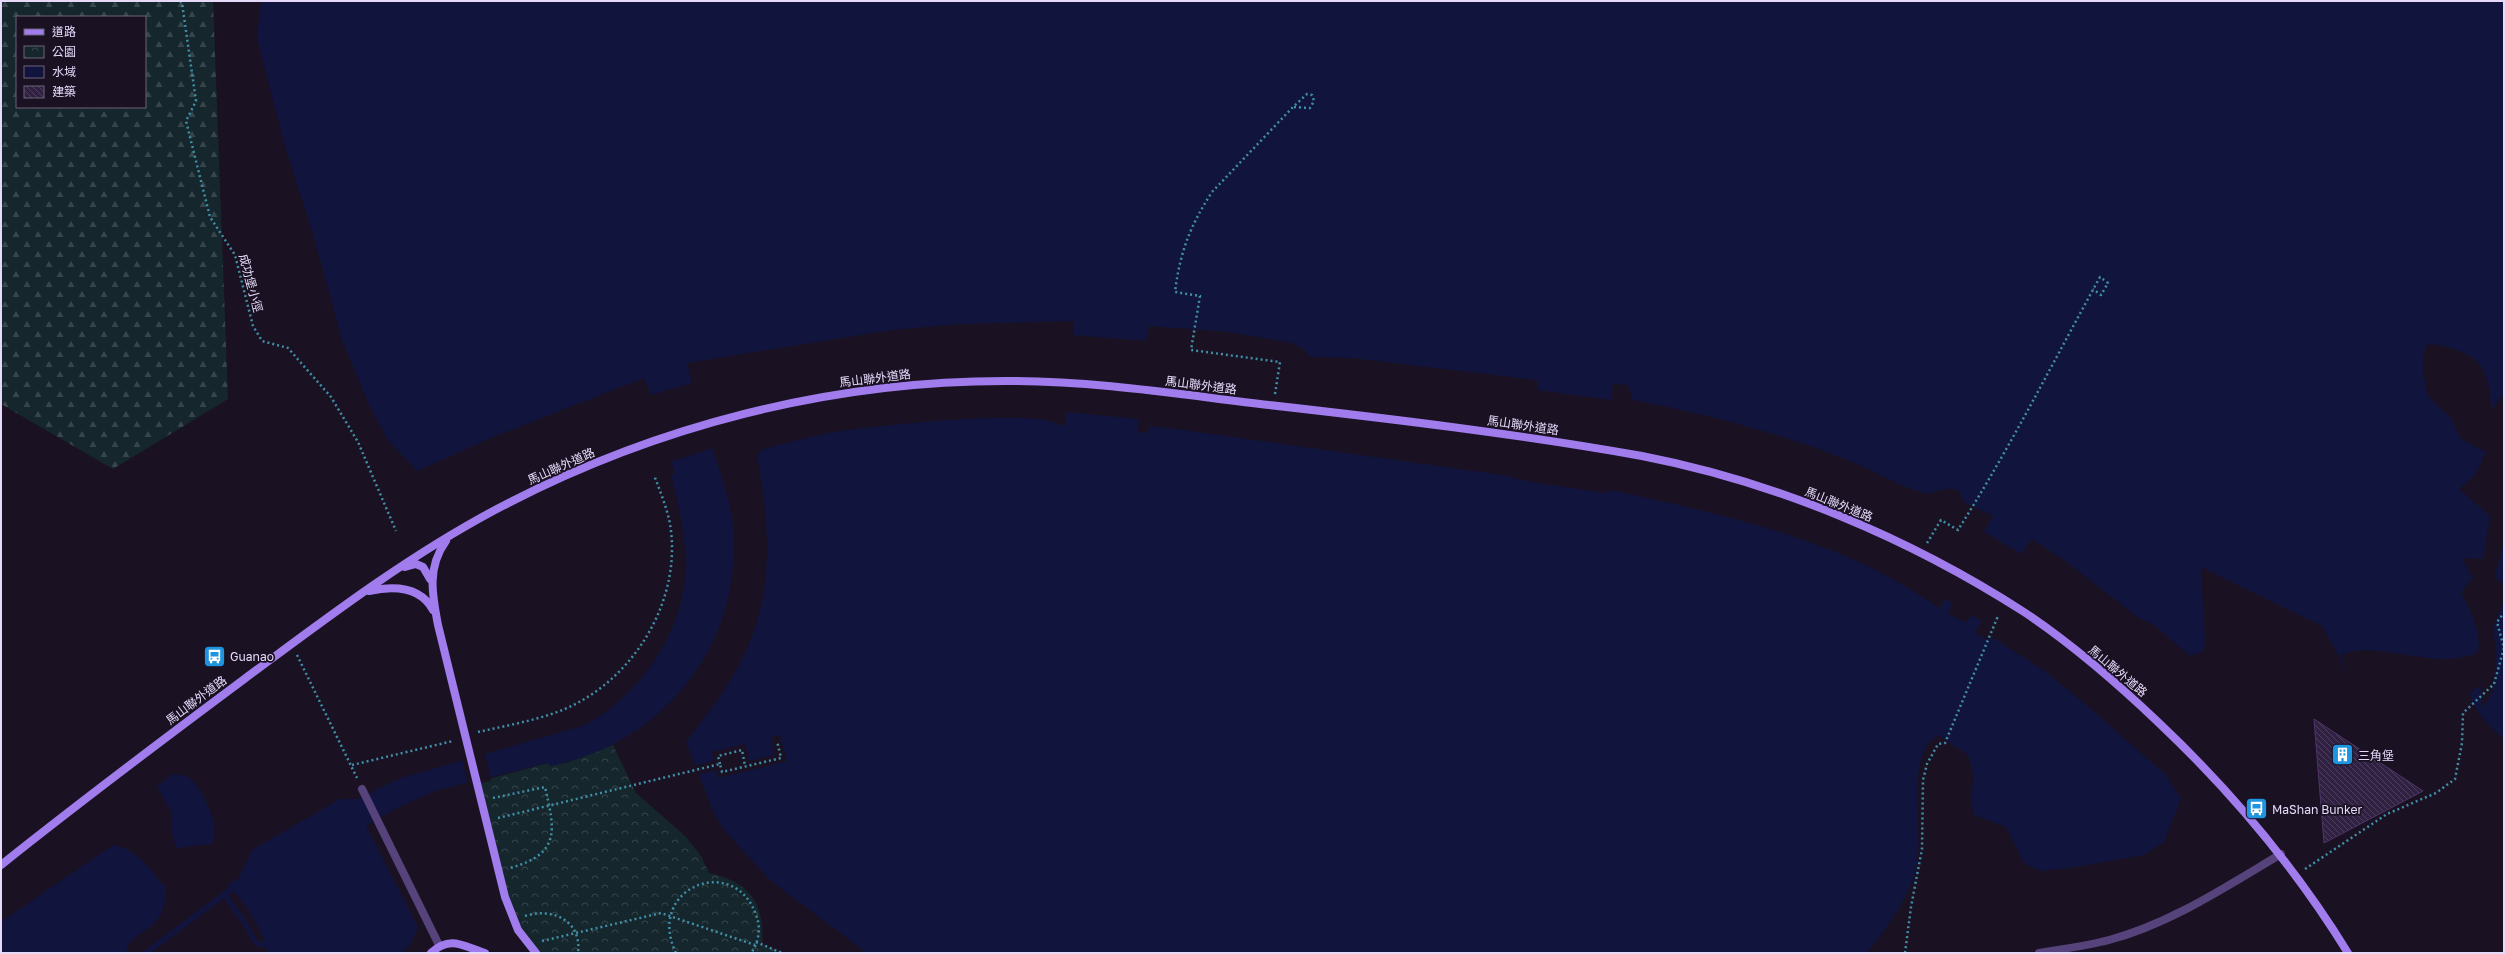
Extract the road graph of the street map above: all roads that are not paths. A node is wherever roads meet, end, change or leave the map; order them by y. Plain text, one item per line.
1 (449, 537) junction
2 (398, 569) junction
3 (432, 586) junction
4 (364, 592) junction
5 (438, 624) junction
6 (362, 789) road end
7 (2281, 854) junction
8 (1, 865) edge
9 (440, 946) junction
10 (464, 950) edge
11 (431, 953) edge
12 (485, 953) edge
13 (536, 953) edge
14 (2039, 953) edge
15 (2348, 953) edge

1 - 2 main road, 馬山聯外道路
1 - 3 main road
1 - 7 main road, 馬山聯外道路
2 - 3 main road
2 - 4 main road, 馬山聯外道路
3 - 5 main road
4 - 5 main road
4 - 8 main road, 馬山聯外道路
5 - 13 main road
6 - 9 lane
7 - 14 lane
7 - 15 main road, 馬山聯外道路
9 - 10 main road
9 - 11 main road
10 - 12 main road

